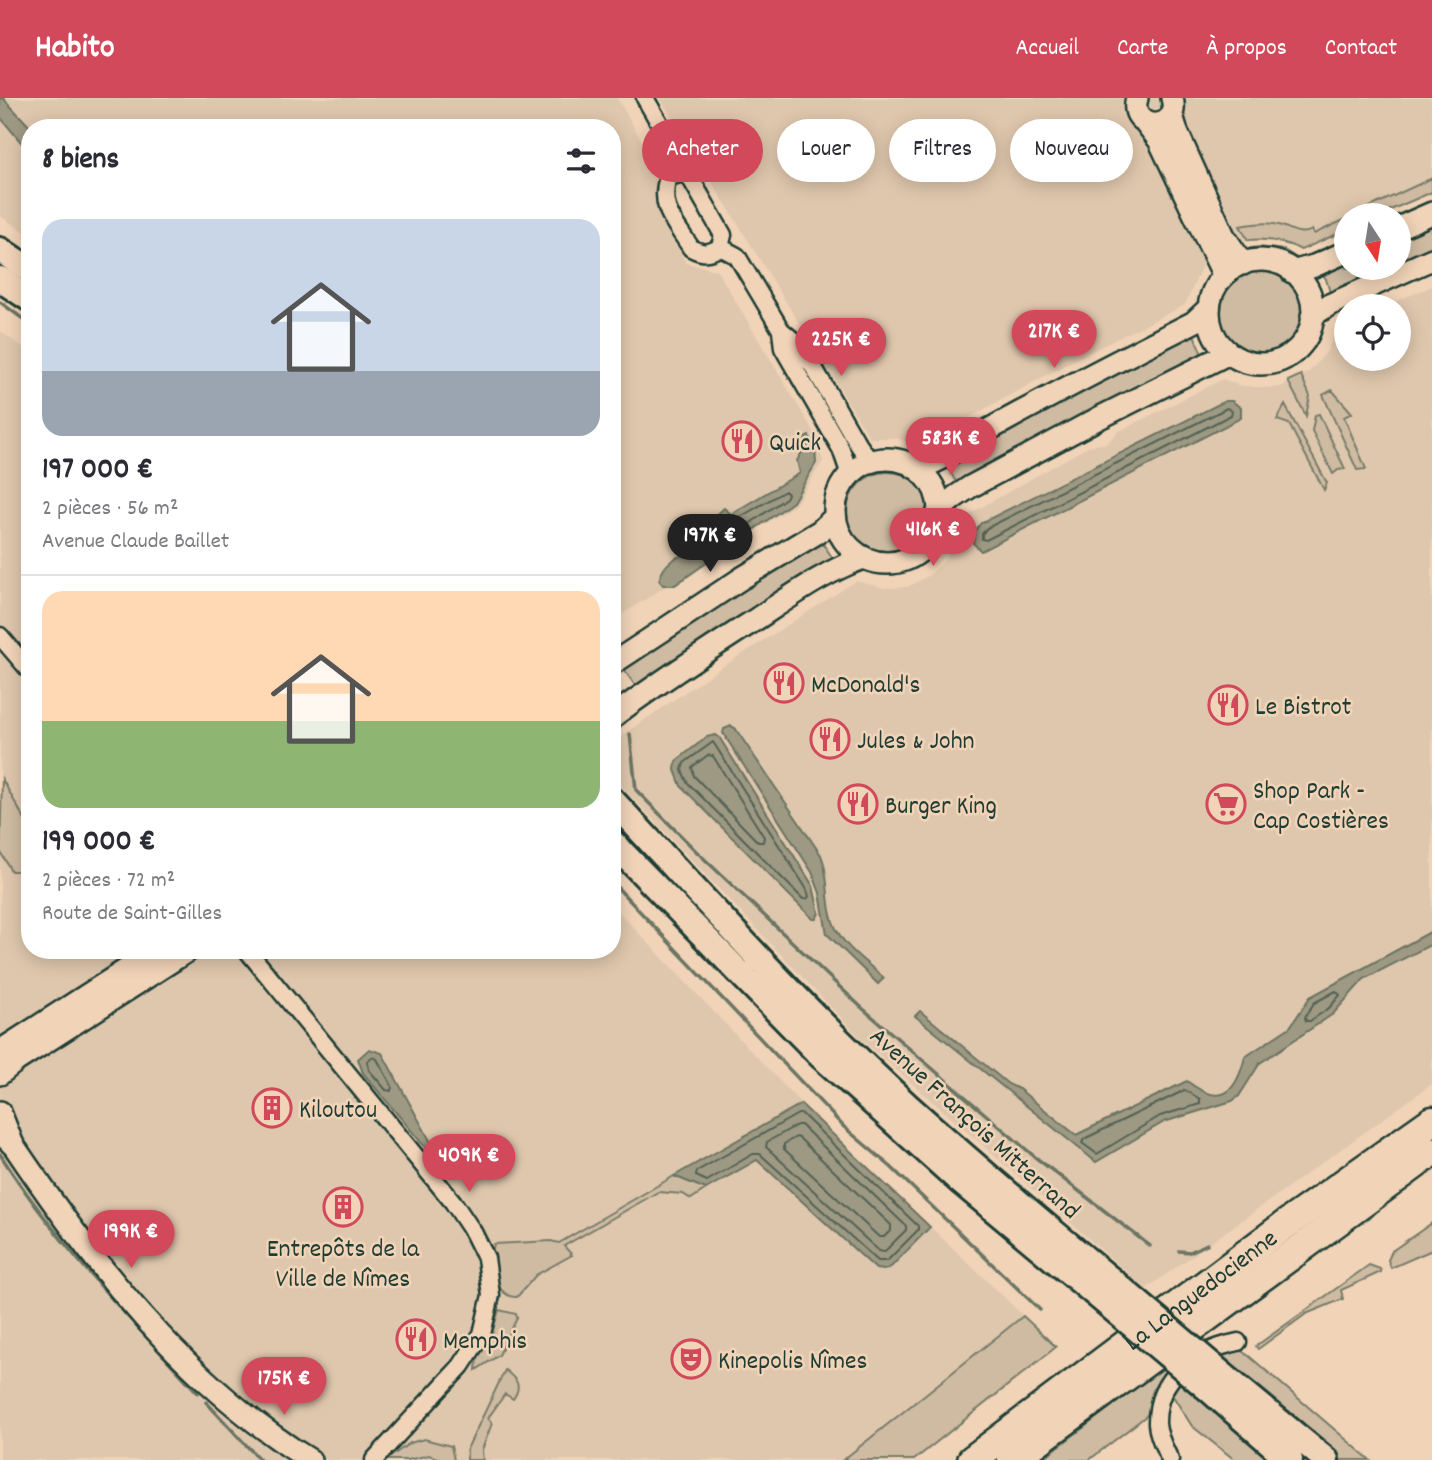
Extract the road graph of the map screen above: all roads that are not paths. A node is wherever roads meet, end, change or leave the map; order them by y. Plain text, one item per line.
1 (645, 98) edge
2 (1137, 98) edge
3 (1172, 106) edge
4 (658, 119) edge
5 (1145, 122) junction
6 (667, 182) edge
7 (694, 182) edge
8 (1432, 213) edge
9 (1411, 222) edge
10 (720, 247) junction
11 (0, 250) edge
12 (1334, 257) edge
13 (1432, 259) edge
14 (21, 264) edge
15 (1243, 264) junction
16 (1293, 272) junction
17 (1224, 276) junction
18 (0, 279) edge
19 (21, 293) edge
20 (1209, 308) junction
21 (1312, 316) junction
22 (780, 330) junction
23 (1229, 353) junction
24 (874, 461) junction
25 (915, 468) junction
26 (850, 475) junction
27 (939, 512) junction
28 (835, 517) junction
29 (863, 558) junction
30 (0, 636) edge
31 (621, 658) edge
32 (21, 660) edge
33 (621, 710) edge
34 (621, 809) edge
35 (621, 851) edge
36 (143, 959) edge
37 (175, 959) edge
38 (254, 959) edge
39 (0, 1051) edge
40 (0, 1074) edge
41 (0, 1112) edge
42 (1432, 1121) edge
43 (7, 1139) edge
44 (1432, 1152) edge
45 (1102, 1285) junction
46 (1238, 1342) dead end
47 (1215, 1381) junction
48 (310, 1460) edge
49 (374, 1460) edge
50 (972, 1460) edge
51 (1012, 1460) edge
52 (1170, 1460) edge
53 (1290, 1460) edge
54 (1326, 1460) edge

1 - 4 street
2 - 5 main road
3 - 5 main road
3 - 15 main road
5 - 17 main road
6 - 10 street
7 - 10 street
8 - 9 main road
10 - 22 street
11 - 14 main road
12 - 16 main road
13 - 21 main road
15 - 16 main road
15 - 17 main road
16 - 21 main road
17 - 20 main road
18 - 19 main road
20 - 23 main road
20 - 25 main road
21 - 23 main road
22 - 24 street
22 - 26 street
23 - 27 main road
24 - 25 main road
24 - 26 main road
25 - 27 main road
26 - 28 main road
27 - 29 main road
28 - 29 main road
28 - 31 main road
29 - 33 main road
30 - 32 street
34 - 45 main road, Avenue François Mitterrand
35 - 45 main road, Avenue François Mitterrand
36 - 39 main road
37 - 40 main road
38 - 49 street
41 - 43 main road
42 - 50 highway, La Languedocienne
43 - 48 main road
44 - 51 highway, La Languedocienne
45 - 47 main road, Avenue François Mitterrand, bridge
46 - 52 street
47 - 53 main road, Avenue François Mitterrand
47 - 54 main road, Avenue François Mitterrand

